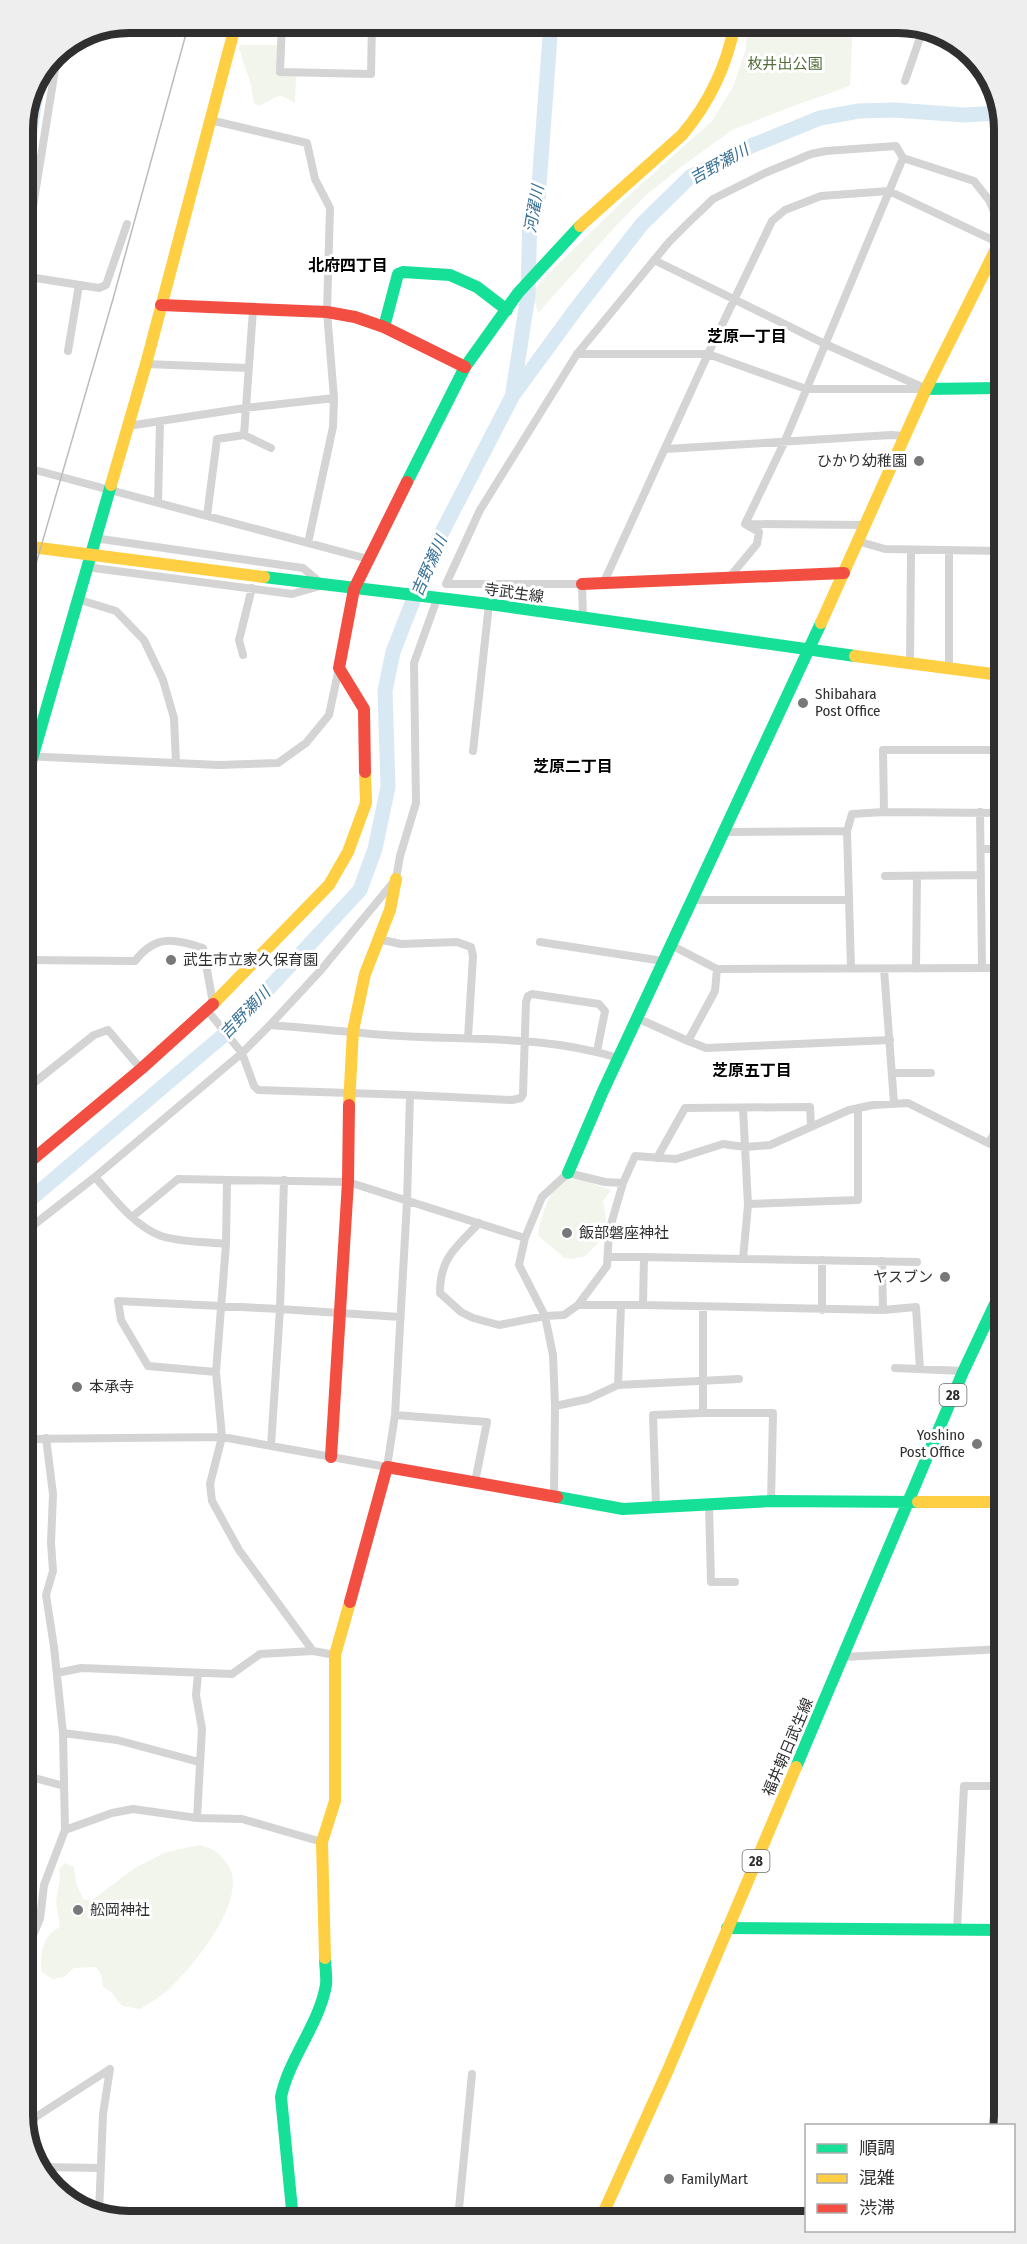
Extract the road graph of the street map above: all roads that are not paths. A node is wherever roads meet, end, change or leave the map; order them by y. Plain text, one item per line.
1 (233, 33) edge
2 (282, 33) edge
3 (372, 33) edge
4 (732, 33) edge
5 (921, 36) edge
6 (55, 69) edge
7 (905, 81) dead end
8 (210, 120) junction
9 (903, 158) junction
10 (889, 191) junction
11 (33, 207) edge
12 (994, 212) edge
13 (126, 224) dead end
14 (994, 241) edge
15 (994, 253) edge
16 (654, 260) junction
17 (33, 278) edge
18 (79, 285) junction
19 (734, 301) junction
20 (161, 305) junction
21 (253, 310) junction
22 (507, 310) junction
23 (327, 312) junction
24 (384, 327) junction
25 (825, 344) junction
26 (68, 351) dead end
27 (577, 354) junction
28 (708, 354) junction
29 (146, 364) junction
30 (465, 367) junction
31 (248, 368) junction
32 (927, 388) junction
33 (994, 388) edge
34 (806, 389) junction
35 (334, 398) junction
36 (245, 408) junction
37 (160, 422) junction
38 (128, 426) junction
39 (244, 435) junction
40 (905, 436) junction
41 (784, 443) junction
42 (272, 448) dead end
43 (666, 449) junction
44 (33, 469) edge
45 (108, 489) junction
46 (158, 502) junction
47 (207, 516) junction
48 (745, 524) junction
49 (864, 525) junction
50 (94, 538) junction
51 (856, 541) junction
52 (308, 543) junction
53 (33, 547) edge
54 (949, 550) junction
55 (911, 551) junction
56 (994, 551) edge
57 (368, 559) junction
58 (86, 567) junction
59 (844, 573) junction
60 (728, 579) junction
61 (324, 585) junction
62 (582, 585) junction
63 (603, 585) junction
64 (252, 588) junction
65 (358, 590) junction
66 (433, 598) junction
67 (77, 599) junction
68 (489, 604) junction
69 (583, 618) junction
70 (809, 650) junction
71 (243, 655) dead end
72 (910, 663) junction
73 (339, 668) junction
74 (949, 668) junction
75 (994, 674) edge
76 (33, 740) edge
77 (994, 750) edge
78 (473, 751) dead end
79 (33, 756) edge
80 (176, 763) junction
81 (884, 812) junction
82 (980, 812) junction
83 (994, 813) edge
84 (847, 831) junction
85 (724, 832) junction
86 (981, 849) junction
87 (994, 849) edge
88 (981, 875) junction
89 (885, 876) dead end
90 (917, 876) junction
91 (396, 879) junction
92 (692, 900) junction
93 (849, 900) junction
94 (378, 939) junction
95 (540, 942) dead end
96 (671, 945) junction
97 (33, 960) edge
98 (663, 961) junction
99 (851, 968) junction
100 (982, 968) junction
101 (994, 968) edge
102 (717, 969) junction
103 (884, 969) junction
104 (916, 969) junction
105 (210, 1006) junction
106 (637, 1018) junction
107 (270, 1025) junction
108 (353, 1031) junction
109 (468, 1038) junction
110 (890, 1040) junction
111 (525, 1041) junction
112 (688, 1041) junction
113 (597, 1051) junction
114 (242, 1053) junction
115 (618, 1058) junction
116 (141, 1069) junction
117 (893, 1073) junction
118 (931, 1073) dead end
119 (33, 1084) edge
120 (349, 1094) junction
121 (410, 1095) junction
122 (894, 1103) junction
123 (743, 1108) junction
124 (858, 1108) junction
125 (811, 1125) junction
126 (994, 1134) edge
127 (989, 1142) junction
128 (994, 1145) edge
129 (745, 1147) junction
130 (657, 1158) junction
131 (33, 1159) edge
132 (568, 1173) junction
133 (95, 1177) junction
134 (284, 1180) junction
135 (227, 1181) junction
136 (348, 1182) junction
137 (623, 1183) junction
138 (407, 1202) junction
139 (748, 1204) junction
140 (132, 1217) junction
141 (479, 1223) junction
142 (33, 1226) edge
143 (525, 1238) junction
144 (226, 1244) junction
145 (608, 1257) junction
146 (644, 1257) junction
147 (743, 1259) junction
148 (822, 1260) junction
149 (882, 1261) junction
150 (917, 1262) dead end
151 (578, 1305) junction
152 (621, 1305) junction
153 (643, 1305) junction
154 (220, 1307) junction
155 (703, 1307) junction
156 (280, 1309) junction
157 (822, 1310) junction
158 (884, 1310) junction
159 (340, 1313) junction
160 (545, 1316) junction
161 (400, 1317) junction
162 (994, 1318) edge
163 (895, 1368) dead end
164 (920, 1369) junction
165 (963, 1371) junction
166 (216, 1372) junction
167 (739, 1379) dead end
168 (703, 1380) junction
169 (618, 1385) junction
170 (555, 1406) junction
171 (703, 1413) junction
172 (395, 1415) junction
173 (222, 1437) junction
174 (46, 1438) junction
175 (33, 1439) edge
176 (271, 1446) junction
177 (331, 1457) junction
178 (387, 1467) junction
179 (475, 1482) junction
180 (554, 1496) junction
181 (771, 1501) junction
182 (994, 1502) edge
183 (909, 1503) junction
184 (709, 1504) junction
185 (656, 1507) junction
186 (735, 1582) dead end
187 (994, 1649) edge
188 (313, 1651) junction
189 (335, 1654) junction
190 (843, 1657) junction
191 (57, 1673) junction
192 (198, 1674) junction
193 (63, 1733) junction
194 (199, 1762) junction
195 (33, 1778) edge
196 (64, 1786) junction
197 (994, 1786) edge
198 (196, 1818) junction
199 (65, 1830) junction
200 (322, 1842) junction
201 (727, 1928) junction
202 (957, 1929) junction
203 (994, 1930) edge
204 (33, 1935) edge
205 (472, 2074) dead end
206 (33, 2119) edge
207 (49, 2167) edge
208 (100, 2168) junction
209 (99, 2206) edge
210 (292, 2211) edge
211 (459, 2211) edge
212 (604, 2211) edge

1 - 8 street
2 - 3 street
4 - 22 street
5 - 7 street
6 - 11 street
8 - 20 street
8 - 23 street
9 - 10 street
9 - 12 street
9 - 16 street
10 - 14 street
10 - 19 street
10 - 25 street
13 - 18 street
15 - 32 street
16 - 19 street
16 - 27 street
17 - 18 street
18 - 26 street
19 - 25 street
19 - 28 street
20 - 21 street
20 - 29 street
21 - 23 street
21 - 31 street
22 - 24 street
22 - 30 street
23 - 24 street
23 - 35 street
24 - 30 street
25 - 32 street
25 - 34 street
27 - 28 street
27 - 62 street
28 - 34 street
28 - 43 street
29 - 31 street
29 - 38 street
30 - 57 street
31 - 36 street
32 - 33 street
32 - 34 street
32 - 40 street
34 - 41 street
35 - 36 street
35 - 52 street
36 - 37 street
36 - 39 street
37 - 38 street
37 - 46 street
38 - 45 street
39 - 42 street
39 - 47 street
40 - 41 street
40 - 49 street
41 - 43 street
41 - 48 street
43 - 63 street
44 - 45 street
45 - 46 street
45 - 50 street
46 - 47 street
47 - 52 street
48 - 49 street
48 - 60 street
49 - 51 street
50 - 58 street
50 - 61 street
51 - 55 street
51 - 59 street
52 - 57 street
53 - 61 street, 寺武生線
54 - 55 street
54 - 56 street
54 - 74 street
55 - 72 street
57 - 65 street
58 - 64 street
58 - 67 street
59 - 60 street
59 - 70 street
60 - 63 street
61 - 64 street
61 - 65 street, 寺武生線
62 - 63 street
62 - 69 street
64 - 71 street
65 - 66 street, 寺武生線
65 - 73 street
66 - 68 street, 寺武生線
66 - 91 street
67 - 76 street
67 - 80 street
68 - 69 street, 寺武生線
68 - 78 street
69 - 70 street, 寺武生線
70 - 72 street, 寺武生線
70 - 85 street
72 - 74 street, 寺武生線
73 - 80 street
73 - 105 street
74 - 75 street, 寺武生線
77 - 81 street
79 - 80 street
81 - 82 street
81 - 84 street
82 - 83 street
82 - 86 street
84 - 85 street
84 - 93 street
85 - 92 street
86 - 87 street
86 - 88 street
88 - 90 street
88 - 100 street
89 - 90 street
90 - 104 street
91 - 94 street
91 - 107 street
92 - 93 street
92 - 96 street
93 - 99 street
94 - 108 street
94 - 109 street
95 - 98 street
96 - 98 street
96 - 102 street
97 - 105 street
98 - 106 street
99 - 102 street
99 - 103 street
100 - 101 street
100 - 104 street
102 - 112 street
103 - 104 street
103 - 110 street
105 - 114 street
105 - 116 street
106 - 112 street
106 - 115 street
107 - 108 street
107 - 114 street
108 - 109 street
108 - 120 street
109 - 111 street
110 - 112 street
110 - 117 street
111 - 113 street
111 - 113 street
111 - 121 street
113 - 115 street
114 - 120 street
114 - 133 street
115 - 132 street
116 - 119 street
116 - 131 street
117 - 118 street
117 - 122 street
120 - 121 street
120 - 136 street
121 - 138 street
122 - 124 street
122 - 127 street
123 - 125 street
123 - 129 street
123 - 130 street
124 - 125 street
124 - 139 street
125 - 129 street
126 - 127 street
127 - 128 street
129 - 130 street
129 - 139 street
130 - 137 street
132 - 137 street
132 - 143 street
133 - 140 street
133 - 142 street
134 - 135 street
134 - 136 street
134 - 156 street
135 - 140 street
135 - 144 street
136 - 138 street
136 - 159 street
137 - 145 street
138 - 141 street
138 - 161 street
139 - 147 street
140 - 144 street
141 - 143 street
141 - 160 street
143 - 160 street
144 - 154 street
145 - 146 street
145 - 151 street
146 - 147 street
146 - 153 street
147 - 148 street
148 - 149 street
148 - 157 street
149 - 150 street
149 - 158 street
151 - 152 street
151 - 160 street
152 - 153 street
152 - 169 street
153 - 155 street
154 - 156 street
154 - 166 street
154 - 166 street
155 - 157 street
155 - 168 street
156 - 159 street
156 - 176 street
157 - 158 street
158 - 164 street
159 - 161 street
159 - 177 street
160 - 170 street
161 - 172 street
162 - 165 street, 福井朝日武生線 / 28
163 - 164 street
164 - 165 street
165 - 183 street, 福井朝日武生線 / 28
166 - 173 street
167 - 168 street
168 - 169 street
168 - 171 street
169 - 170 street
170 - 180 street
171 - 181 street
171 - 185 street
172 - 178 street
172 - 179 street
173 - 174 street
173 - 176 street
173 - 188 street
174 - 175 street
174 - 191 street
176 - 177 street
177 - 178 street
178 - 179 street
178 - 189 street
179 - 180 street
180 - 185 street
181 - 183 street
181 - 184 street
182 - 183 street
183 - 190 street, 福井朝日武生線 / 28
184 - 185 street
184 - 186 street
187 - 190 street
188 - 189 street
188 - 192 street
189 - 200 street
190 - 201 street, 福井朝日武生線 / 28
191 - 192 street
191 - 193 street
192 - 194 street
193 - 194 street
193 - 196 street
194 - 198 street
195 - 196 street
196 - 199 street
197 - 202 street
198 - 199 street
198 - 200 street
199 - 204 street
200 - 210 street
201 - 202 street
201 - 212 street, 福井朝日武生線 / 28
202 - 203 street
205 - 211 street
206 - 208 street
207 - 208 street
208 - 209 street

